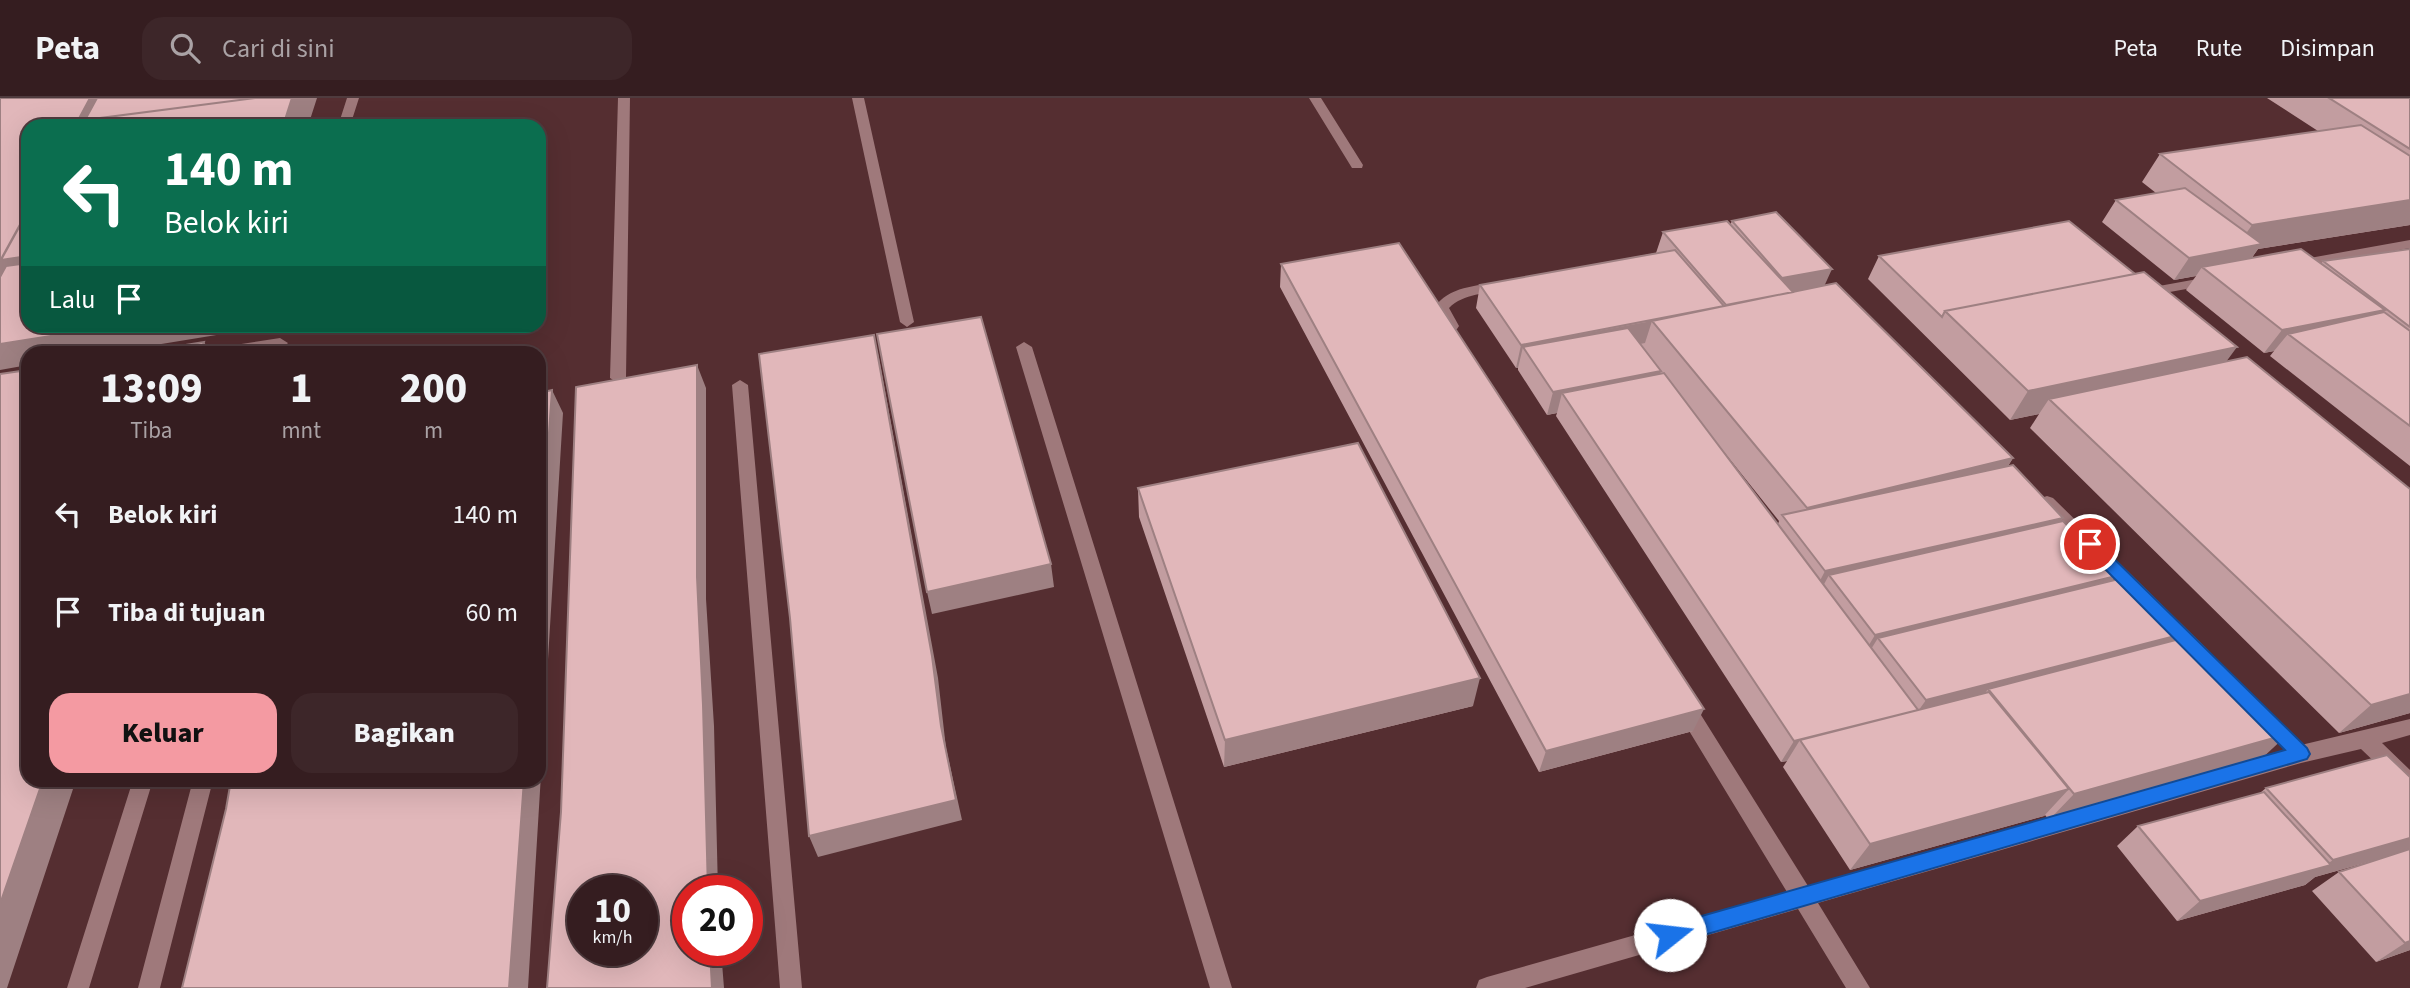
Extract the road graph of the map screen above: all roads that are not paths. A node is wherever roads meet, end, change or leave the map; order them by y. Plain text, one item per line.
1 (353, 98) edge
2 (624, 98) edge
3 (858, 98) edge
4 (1315, 98) edge
5 (346, 119) edge
6 (1357, 165) dead end
7 (2410, 244) edge
8 (2279, 268) edge
9 (2226, 277) edge
10 (1519, 282) edge
11 (2169, 309) edge
12 (907, 322) dead end
13 (1462, 344) edge
14 (1024, 348) dead end
15 (618, 378) edge
16 (740, 386) dead end
17 (2036, 491) edge
18 (2213, 666) edge
19 (1671, 685) edge
20 (2410, 727) edge
21 (2365, 740) junction
22 (2410, 783) edge
23 (141, 787) edge
24 (201, 787) edge
25 (1801, 897) junction
26 (78, 988) edge
27 (149, 988) edge
28 (791, 988) edge
29 (1220, 988) edge
30 (1486, 988) edge
31 (1858, 988) edge

1 - 5 lane
2 - 15 lane
3 - 12 lane
4 - 6 lane
7 - 8 lane
9 - 11 lane
10 - 13 lane
14 - 29 lane
16 - 28 lane
17 - 18 lane
19 - 25 lane
20 - 21 lane
21 - 22 lane
21 - 25 lane
23 - 26 lane
24 - 27 lane
25 - 30 lane
25 - 31 lane

